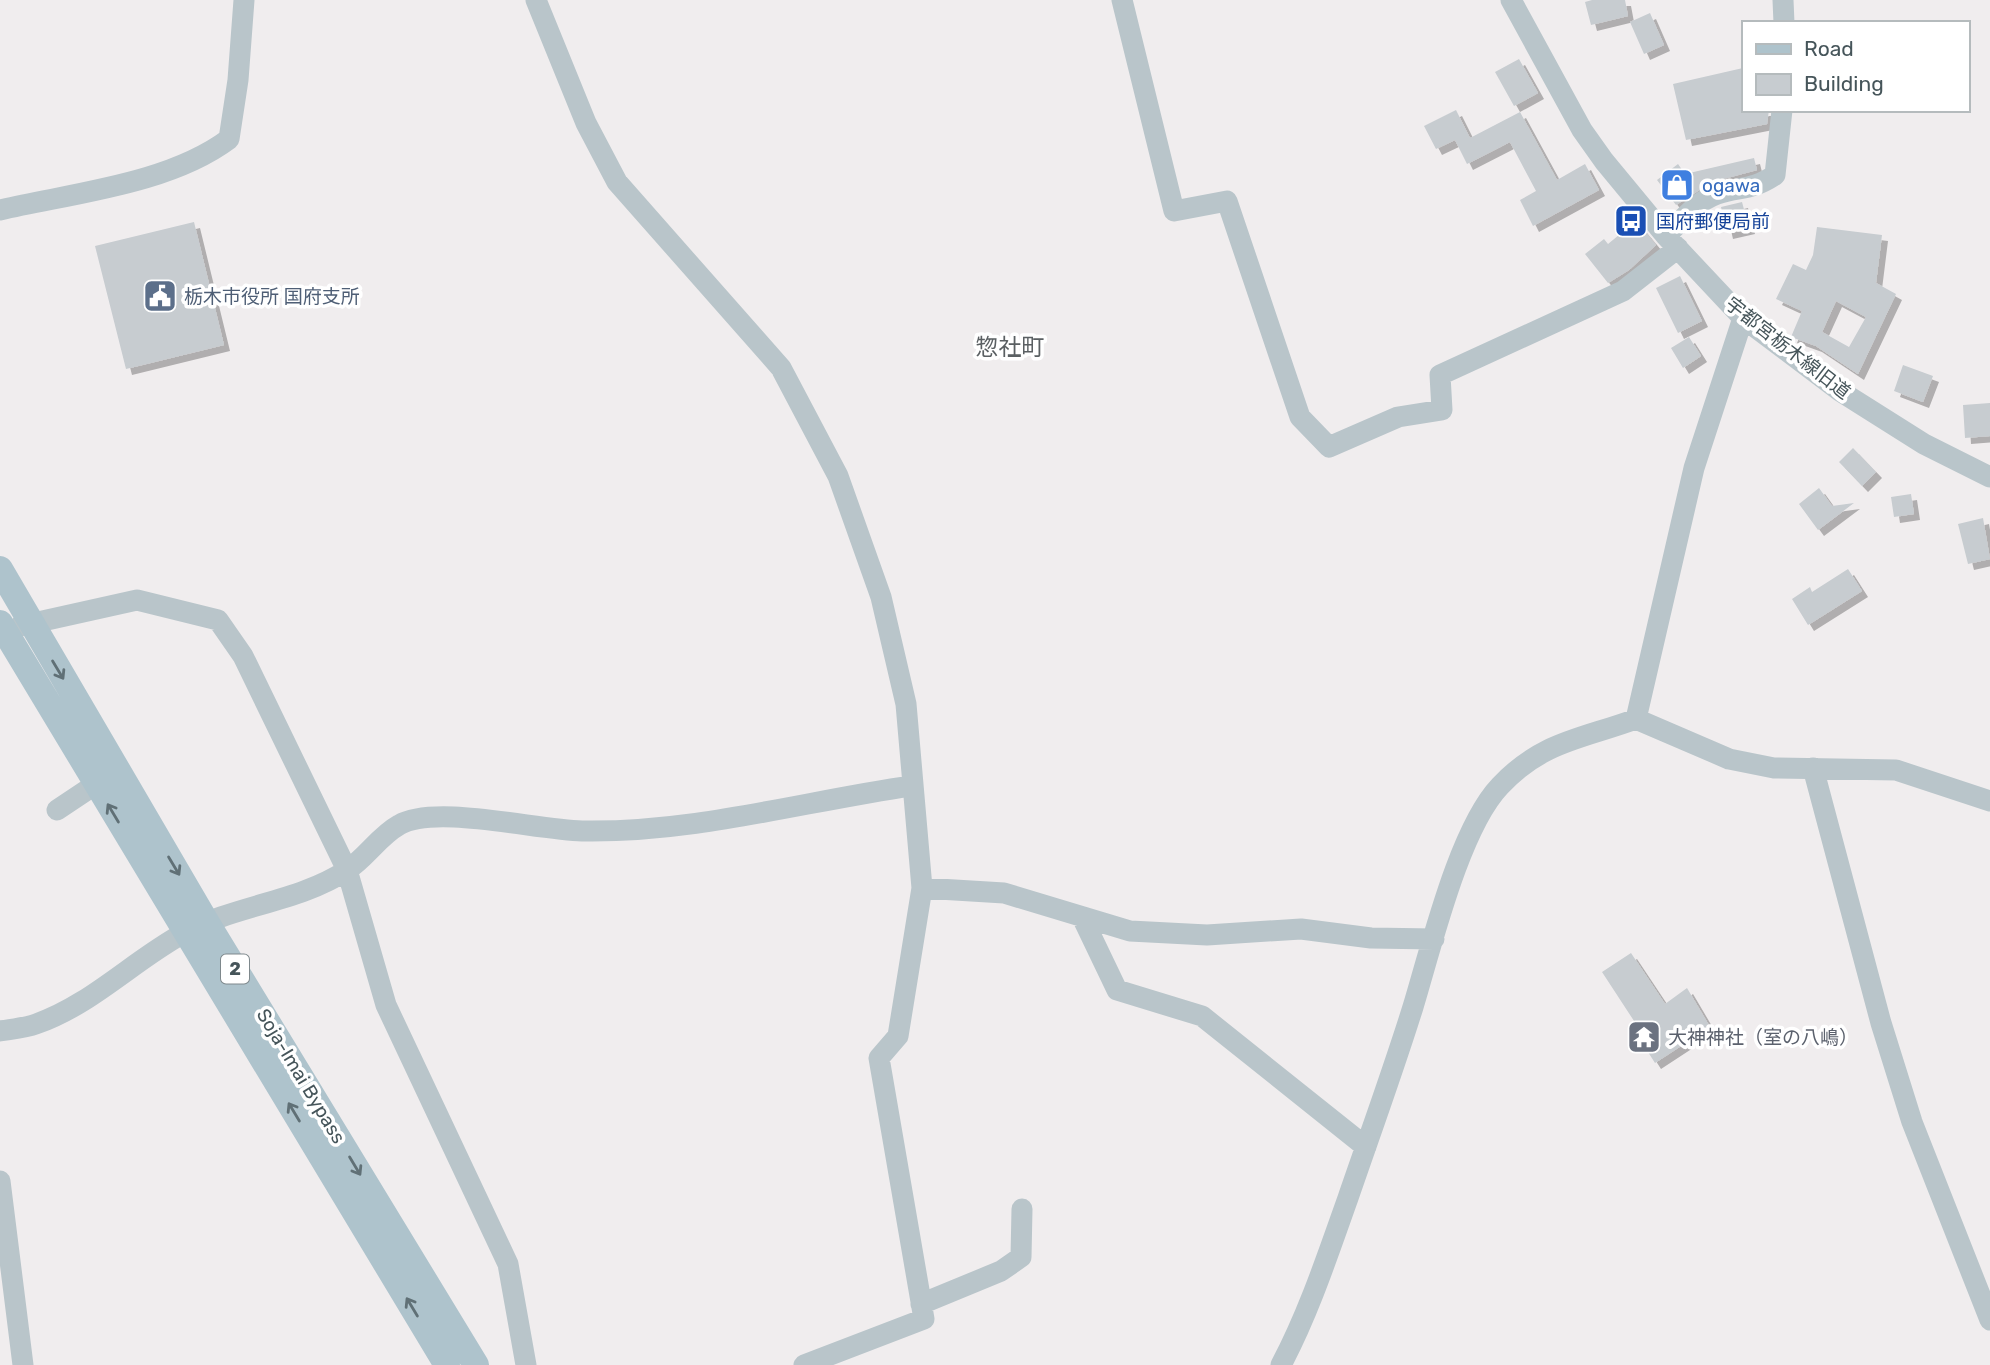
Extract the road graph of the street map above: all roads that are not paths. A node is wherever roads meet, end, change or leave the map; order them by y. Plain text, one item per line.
1 (244, 0) edge
2 (536, 0) edge
3 (1122, 0) edge
4 (1511, 0) edge
5 (1783, 0) edge
6 (1784, 21) edge
7 (1782, 112) edge
8 (0, 210) edge
9 (1672, 242) junction
10 (1743, 318) junction
11 (1990, 477) edge
12 (0, 569) edge
13 (31, 624) junction
14 (2, 627) edge
15 (1636, 719) junction
16 (1813, 768) junction
17 (96, 784) junction
18 (911, 786) junction
19 (1990, 801) edge
20 (57, 810) dead end
21 (347, 870) junction
22 (922, 888) junction
23 (1082, 917) junction
24 (196, 928) junction
25 (1434, 939) junction
26 (0, 1031) edge
27 (1366, 1147) junction
28 (0, 1181) edge
29 (1022, 1209) dead end
30 (921, 1304) junction
31 (1990, 1320) edge
32 (23, 1365) edge
33 (447, 1365) edge
34 (476, 1365) edge
35 (526, 1365) edge
36 (804, 1365) edge
37 (1281, 1365) edge

1 - 8 street
2 - 18 street
3 - 9 street
4 - 9 street, 宇都宮栃木線旧道
5 - 6 street
7 - 9 street
9 - 10 street, 宇都宮栃木線旧道
10 - 11 street, 宇都宮栃木線旧道
10 - 15 street
12 - 13 main road, Soja-Imai Bypass / 2
13 - 14 street
13 - 21 street
13 -> 24 main road, Soja-Imai Bypass / 2
14 - 17 main road, Soja-Imai Bypass / 2
15 - 16 street
15 - 25 street
16 - 19 street
16 - 31 street
17 - 20 street
24 -> 17 main road, Soja-Imai Bypass / 2
18 - 21 street
18 - 22 street
21 - 24 street
21 - 35 street
22 - 23 street
22 - 30 street
23 - 25 street
23 - 27 street
24 - 26 street
33 -> 24 main road, Soja-Imai Bypass / 2
24 -> 34 main road, Soja-Imai Bypass / 2
25 - 27 street
27 - 37 street
28 - 32 street
29 - 30 street
30 - 36 street

